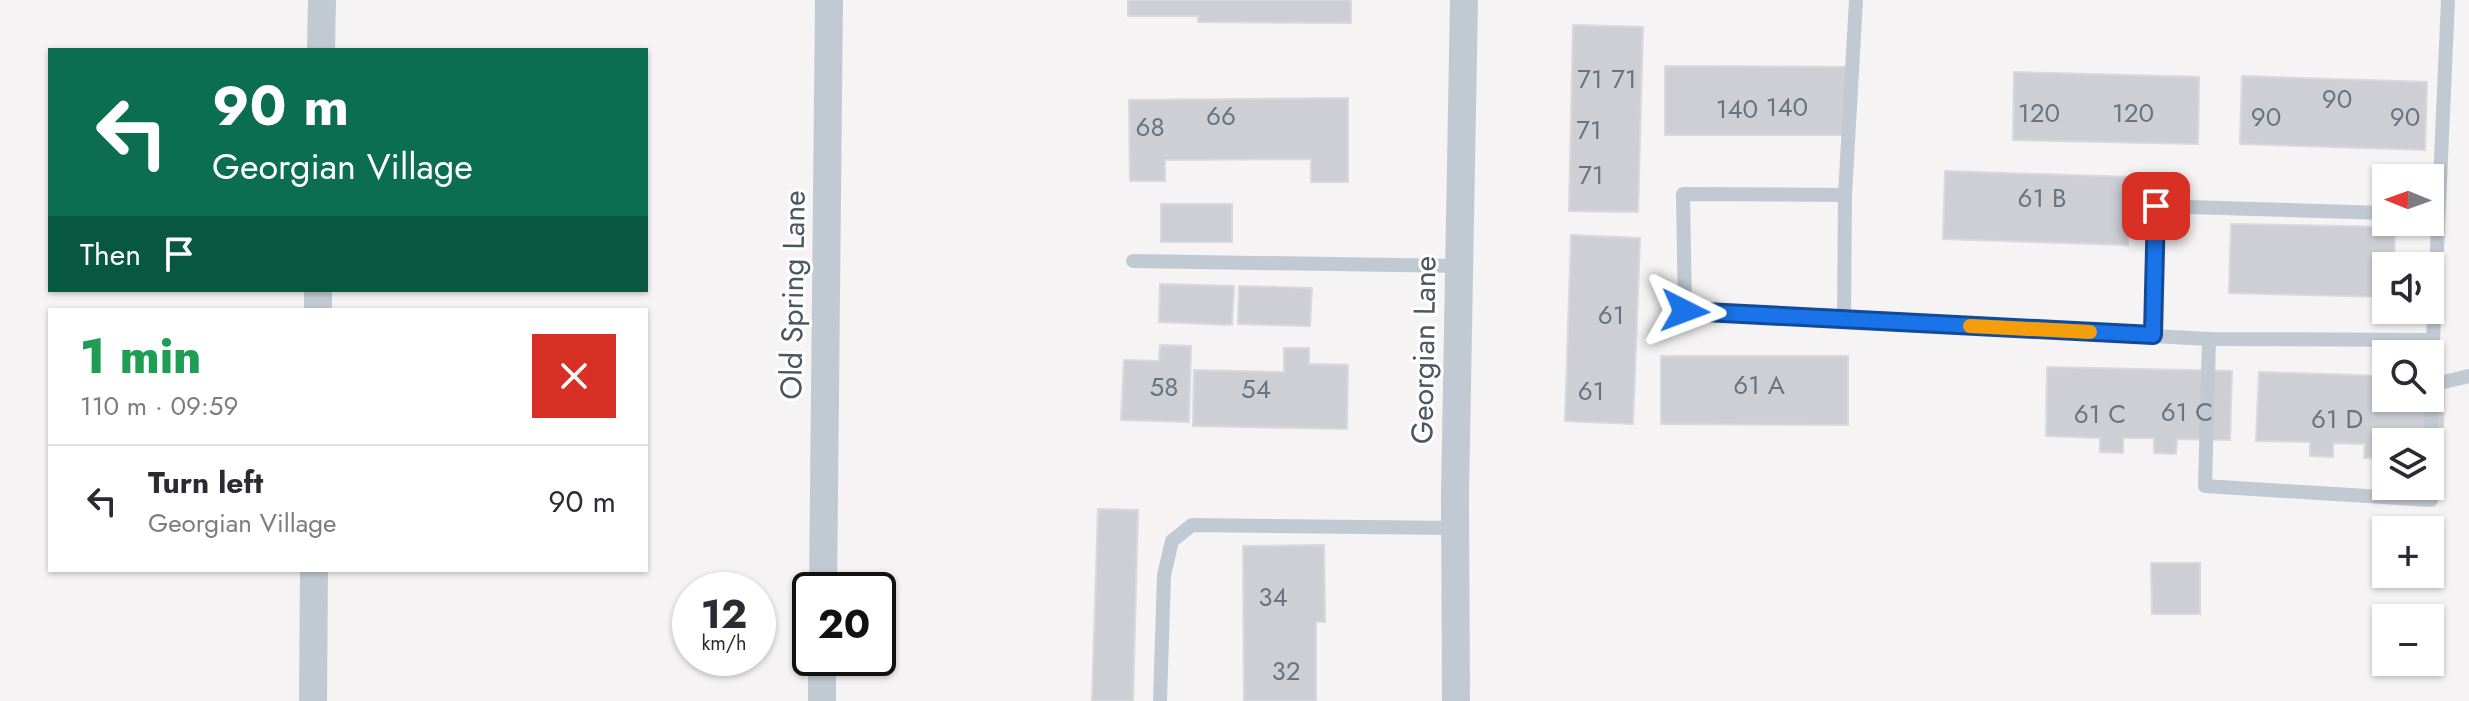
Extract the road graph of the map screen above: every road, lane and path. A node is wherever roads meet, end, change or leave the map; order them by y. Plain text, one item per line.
1 (322, 0) edge
2 (829, 0) edge
3 (1464, 0) edge
4 (1856, 0) edge
5 (2448, 0) edge
6 (321, 48) edge
7 (2437, 164) edge
8 (1845, 195) junction
9 (2372, 213) edge
10 (2434, 236) edge
11 (1133, 261) dead end
12 (1459, 266) junction
13 (1844, 319) junction
14 (2153, 335) junction
15 (2209, 339) junction
16 (2433, 340) joint
17 (2469, 376) edge
18 (2444, 382) edge
19 (2431, 412) edge
20 (1456, 528) junction
21 (314, 572) edge
22 (823, 572) edge
23 (822, 676) edge
24 (313, 701) edge
25 (822, 701) edge
26 (1160, 701) edge
27 (1456, 701) edge

1 - 6 street
2 - 22 street, Old Spring Lane
3 - 12 street, Georgian Lane
4 - 8 lane
5 - 7 lane
8 - 13 lane
8 - 13 lane
9 - 14 lane
10 - 16 lane
11 - 12 lane
12 - 20 street, Georgian Lane
13 - 14 lane
14 - 15 lane
15 - 16 lane
15 - 19 lane
17 - 18 lane
20 - 26 lane
20 - 27 street, Georgian Lane
21 - 24 street
23 - 25 street

